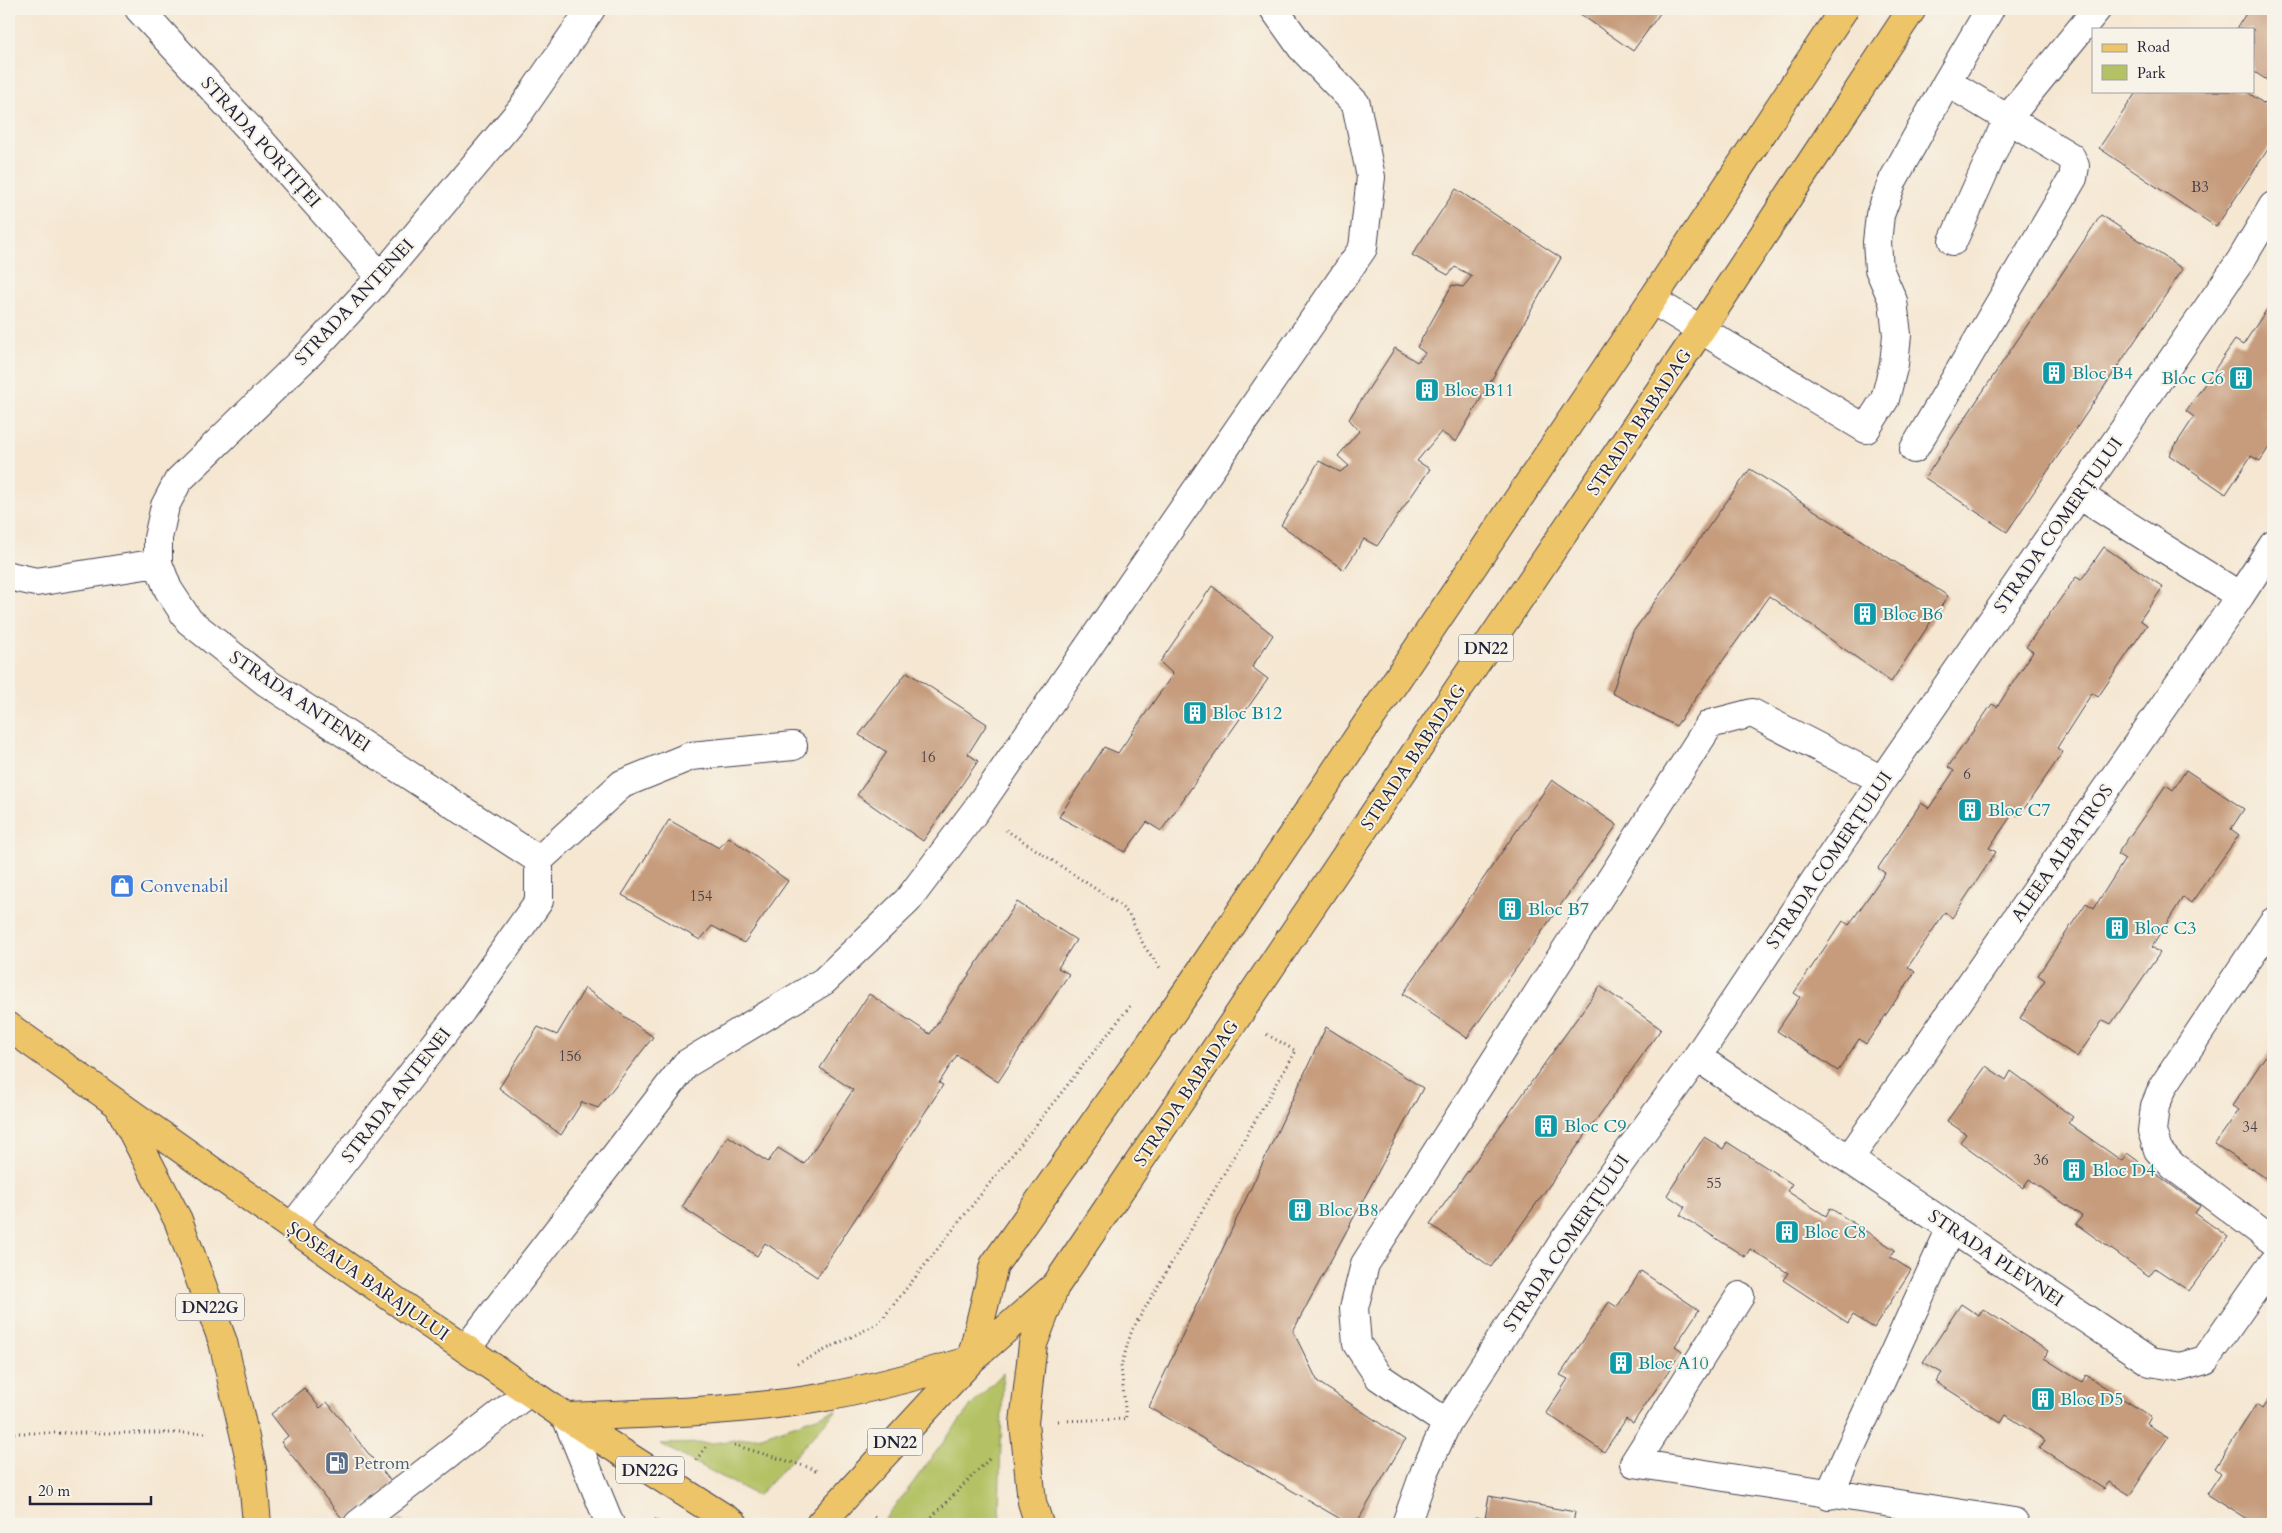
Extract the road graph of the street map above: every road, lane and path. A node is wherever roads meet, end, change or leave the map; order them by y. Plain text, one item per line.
1 (139, 9) edge
2 (591, 9) edge
3 (1274, 9) edge
4 (1844, 9) edge
5 (1912, 9) edge
6 (1990, 9) edge
7 (2097, 9) edge
8 (1947, 82) junction
9 (2008, 118) junction
10 (2273, 206) edge
11 (1953, 241) dead end
12 (381, 277) junction
13 (1652, 300) junction
14 (1700, 330) junction
15 (1914, 449) dead end
16 (2079, 495) junction
17 (2273, 545) edge
18 (158, 563) junction
19 (9, 576) edge
20 (2240, 596) junction
21 (793, 746) dead end
22 (1882, 780) junction
23 (976, 810) junction
24 (539, 860) junction
25 (2273, 922) edge
26 (1160, 968) junction
27 (1154, 976) dead end
28 (1190, 987) junction
29 (1136, 999) dead end
30 (1237, 1018) junction
31 (9, 1027) edge
32 (1697, 1057) junction
33 (118, 1104) junction
34 (1849, 1159) junction
35 (292, 1227) junction
36 (1951, 1228) junction
37 (2273, 1241) edge
38 (2273, 1263) edge
39 (1056, 1285) junction
40 (1740, 1296) dead end
41 (466, 1349) junction
42 (971, 1360) junction
43 (794, 1366) dead end
44 (529, 1392) junction
45 (711, 1411) junction
46 (566, 1417) junction
47 (1024, 1423) junction
48 (1447, 1423) junction
49 (9, 1433) edge
50 (244, 1433) junction
51 (848, 1494) junction
52 (1829, 1495) junction
53 (257, 1524) edge
54 (358, 1524) edge
55 (610, 1524) edge
56 (734, 1524) edge
57 (820, 1524) edge
58 (883, 1524) edge
59 (925, 1524) edge
60 (1039, 1524) edge
61 (1406, 1524) edge
62 (2015, 1524) edge

1 - 12 street, STRADA PORTIȚEI
2 - 12 street, STRADA ANTENEI
3 - 23 street
4 - 13 main road, STRADA BABADAG
5 - 14 main road, STRADA BABADAG / DN22
6 - 8 street
7 - 9 street
8 - 9 street
8 - 14 street
9 - 11 street
9 - 15 street
10 - 16 street, STRADA COMERȚULUI
12 - 18 street, STRADA ANTENEI
13 - 14 street
13 - 28 main road, STRADA BABADAG
14 - 30 main road, STRADA BABADAG / DN22
16 - 20 street
16 - 22 street, STRADA COMERȚULUI
17 - 20 street, ALEEA ALBATROS
18 - 19 street
18 - 24 street, STRADA ANTENEI
20 - 34 street, ALEEA ALBATROS
21 - 24 street
22 - 32 street, STRADA COMERȚULUI
22 - 48 street
23 - 26 path
23 - 41 street
24 - 35 street, STRADA ANTENEI
25 - 37 street
26 - 27 path
26 - 28 path
28 - 42 main road, STRADA BABADAG
29 - 43 path
30 - 39 main road, STRADA BABADAG / DN22
30 - 47 path
31 - 33 main road, ȘOSEAUA BARAJULUI / DN22G
32 - 34 street, STRADA PLEVNEI
32 - 48 street, STRADA COMERȚULUI
33 - 35 main road, ȘOSEAUA BARAJULUI / DN22G
33 - 50 main road, DN22G
34 - 36 street, STRADA PLEVNEI
35 - 41 main road, ȘOSEAUA BARAJULUI / DN22G
36 - 38 street, STRADA PLEVNEI
36 - 52 street
39 - 42 main road, STRADA BABADAG / DN22
39 - 47 main road
40 - 52 street
41 - 44 main road, ȘOSEAUA BARAJULUI / DN22G
42 - 45 main road
42 - 51 main road, STRADA BABADAG / DN22
44 - 46 main road, ȘOSEAUA BARAJULUI / DN22G
44 - 54 street
45 - 46 main road
45 - 51 path
46 - 55 street
46 - 56 main road, ȘOSEAUA BARAJULUI / DN22G
47 - 59 path
47 - 60 main road
48 - 61 street, STRADA COMERȚULUI
49 - 50 path
50 - 53 main road, DN22G
51 - 57 main road, STRADA BABADAG / DN22
51 - 58 path
52 - 62 street

